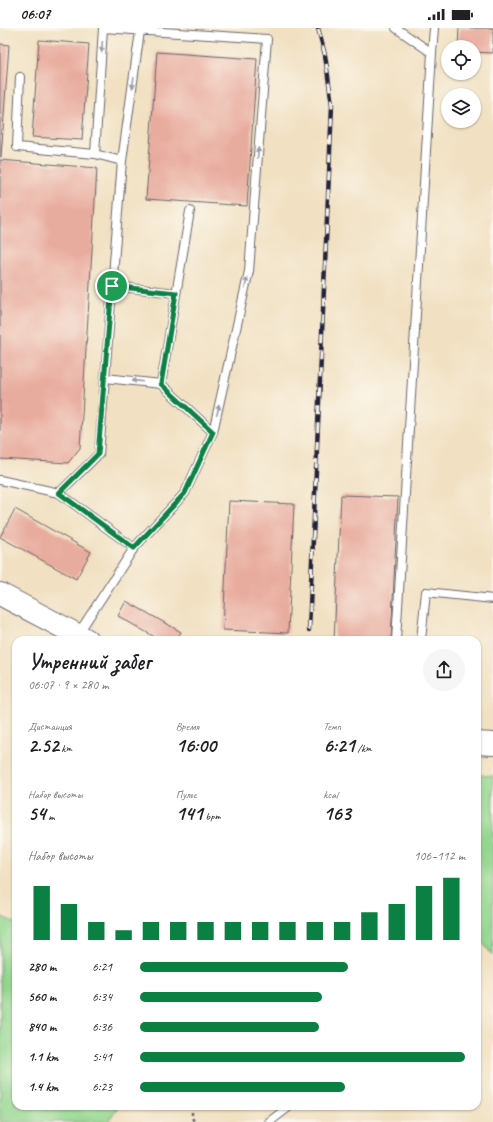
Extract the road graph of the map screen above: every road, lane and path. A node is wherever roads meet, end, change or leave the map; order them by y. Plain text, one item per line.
1 (396, 28) edge
2 (434, 28) edge
3 (140, 31) junction
4 (432, 54) junction
5 (20, 77) dead end
6 (96, 154) junction
7 (122, 161) junction
8 (190, 211) dead end
9 (112, 286) junction
10 (176, 293) junction
11 (105, 378) junction
12 (161, 384) junction
13 (213, 432) junction
14 (0, 480) edge
15 (59, 493) junction
16 (134, 548) junction
17 (0, 594) edge
18 (493, 599) edge
19 (78, 636) edge
20 (83, 636) edge
21 (396, 636) edge
22 (421, 636) edge
23 (481, 742) edge
24 (493, 744) edge
25 (192, 1110) edge
26 (285, 1110) edge
27 (194, 1122) edge
28 (269, 1122) edge

1 - 4 lane
2 - 4 lane
3 -> 6 lane
3 -> 7 lane
13 -> 3 lane
4 - 21 lane
5 - 6 lane
6 - 7 lane
7 - 9 lane
8 - 10 lane
9 - 10 lane
9 - 11 lane
10 - 12 lane
12 -> 11 lane
11 - 15 lane
12 - 13 lane
13 - 16 lane
14 - 15 lane
15 - 16 lane
16 - 20 lane
17 - 19 street
18 - 22 lane
23 - 24 street
25 - 27 path
26 - 28 lane

